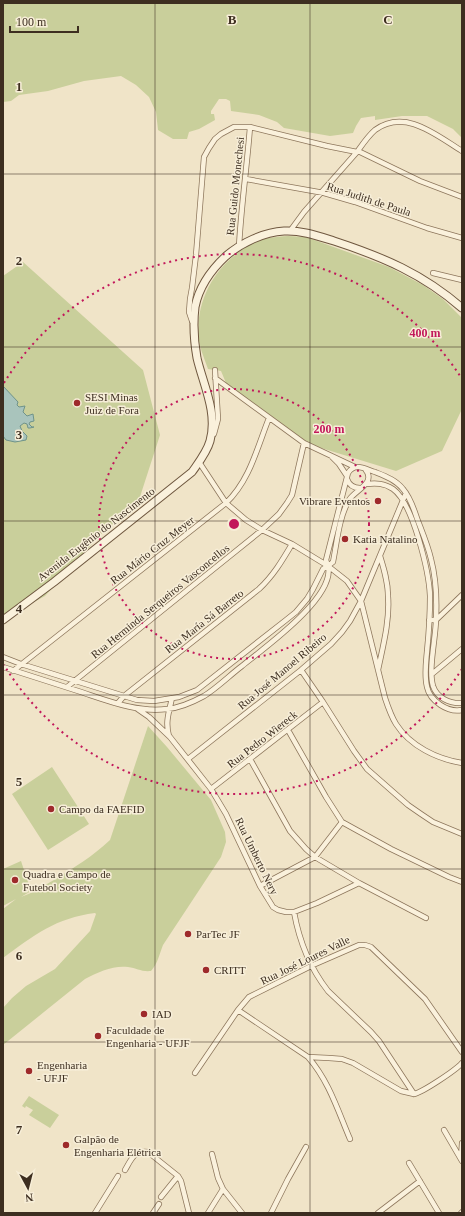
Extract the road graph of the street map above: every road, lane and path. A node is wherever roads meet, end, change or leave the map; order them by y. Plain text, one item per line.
1 (250, 127) junction
2 (462, 151) edge
3 (357, 152) junction
4 (246, 180) junction
5 (322, 192) junction
6 (462, 197) edge
7 (290, 231) junction
8 (462, 238) edge
9 (238, 247) junction
10 (433, 273) dead end
11 (462, 280) edge
12 (462, 308) edge
13 (193, 324) junction
14 (215, 370) dead end
15 (215, 378) junction
16 (206, 386) junction
17 (269, 418) junction
18 (210, 441) junction
19 (304, 443) junction
20 (329, 455) junction
21 (199, 462) junction
22 (355, 467) junction
23 (365, 469) junction
24 (347, 477) junction
25 (366, 484) junction
26 (360, 488) junction
27 (406, 492) junction
28 (402, 500) junction
29 (226, 503) junction
30 (262, 530) junction
31 (332, 534) junction
32 (338, 535) junction
33 (424, 535) junction
34 (418, 538) junction
35 (292, 544) junction
36 (380, 556) junction
37 (328, 566) junction
38 (428, 572) junction
39 (434, 572) junction
40 (462, 595) edge
41 (361, 601) junction
42 (3, 620) edge
43 (286, 620) junction
44 (429, 620) junction
45 (436, 620) junction
46 (291, 626) junction
47 (251, 648) junction
48 (462, 649) edge
49 (256, 654) junction
50 (3, 657) edge
51 (21, 664) junction
52 (3, 667) edge
53 (300, 670) junction
54 (13, 671) junction
55 (378, 672) junction
56 (432, 674) junction
57 (213, 678) junction
58 (75, 680) junction
59 (218, 685) junction
60 (67, 687) junction
61 (124, 696) junction
62 (172, 698) junction
63 (323, 702) junction
64 (118, 703) junction
65 (462, 703) edge
66 (134, 707) junction
67 (169, 709) junction
68 (462, 710) edge
69 (288, 730) junction
70 (170, 737) junction
71 (188, 759) junction
72 (250, 759) junction
73 (462, 763) edge
74 (211, 789) junction
75 (342, 822) junction
76 (462, 834) edge
77 (315, 857) junction
78 (359, 882) junction
79 (462, 882) edge
80 (260, 886) junction
81 (294, 912) junction
82 (426, 918) dead end
83 (313, 965) junction
84 (238, 1010) junction
85 (462, 1052) edge
86 (308, 1057) junction
87 (462, 1063) edge
88 (195, 1073) dead end
89 (414, 1094) junction
90 (444, 1130) dead end
91 (350, 1139) dead end
92 (462, 1143) edge
93 (306, 1147) dead end
94 (212, 1154) dead end
95 (462, 1161) edge
96 (409, 1163) dead end
97 (125, 1170) dead end
98 (118, 1176) dead end
99 (178, 1176) junction
100 (420, 1181) junction
101 (223, 1189) junction
102 (162, 1197) dead end
103 (159, 1204) dead end
104 (95, 1213) edge
105 (153, 1213) edge
106 (189, 1213) edge
107 (208, 1213) edge
108 (242, 1213) edge
109 (270, 1213) edge
110 (378, 1213) edge
111 (439, 1213) edge

1 - 3 street
1 - 4 street, Rua Guido Monechesi
1 - 13 street
2 - 3 street
3 - 5 street
3 - 6 street
4 - 5 street, Rua Judith de Paula
4 - 9 street, Rua Guido Monechesi
5 - 7 street
5 - 8 street, Rua Judith de Paula
7 - 9 street, Avenida Eugênio do Nascimento
7 - 12 street, Avenida Eugênio do Nascimento
9 - 13 street, Avenida Eugênio do Nascimento
10 - 11 street
13 - 16 street, Avenida Eugênio do Nascimento
14 - 15 street
15 - 17 street
15 - 18 street
16 - 18 street, Avenida Eugênio do Nascimento
16 - 21 street, Avenida Eugênio do Nascimento
17 - 19 street
17 - 29 street, Rua Mário Cruz Meyer
18 - 21 street, Avenida Eugênio do Nascimento
19 - 20 street
19 - 30 street, Rua Herminda Serqueiros Vasconcellos
20 - 22 street
20 - 24 street
21 - 29 street
21 - 42 street, Avenida Eugênio do Nascimento
22 - 23 street
22 - 24 street
23 - 25 street
23 - 27 street
24 - 26 street
24 - 31 street
25 - 26 street
25 - 28 street
26 - 32 street
27 - 28 street, Rua José Manoel Ribeiro
27 - 33 street
28 - 34 street
28 - 36 street, Rua José Manoel Ribeiro
29 - 30 street
29 - 51 street, Rua Mário Cruz Meyer
30 - 35 street
30 - 58 street, Rua Herminda Serqueiros Vasconcellos
31 - 32 street
31 - 37 street
32 - 37 street
33 - 34 street
33 - 39 street
34 - 38 street
35 - 37 street
35 - 61 street, Rua María Sá Barreto
36 - 41 street, Rua José Manoel Ribeiro
36 - 55 street
37 - 41 street
37 - 43 street
37 - 46 street
38 - 39 street
38 - 44 street
39 - 45 street
40 - 45 street
41 - 53 street, Rua José Manoel Ribeiro
41 - 55 street
43 - 46 street
43 - 47 street
44 - 45 street
44 - 68 street
45 - 56 street
46 - 49 street
47 - 49 street
47 - 57 street
48 - 56 street
49 - 59 street
50 - 51 street
51 - 54 street, Rua Mário Cruz Meyer
51 - 58 street
52 - 54 street
53 - 63 street
53 - 71 street, Rua José Manoel Ribeiro
54 - 60 street
55 - 73 street
56 - 65 street
57 - 59 street
57 - 62 street
58 - 60 street, Rua Herminda Serqueiros Vasconcellos
58 - 61 street
59 - 67 street
60 - 64 street
61 - 62 street
61 - 64 street, Rua María Sá Barreto
62 - 67 street
63 - 69 street, Rua Pedro Wiereck
63 - 76 street
64 - 66 street
66 - 67 street
66 - 70 street, Rua Umberto Nery
67 - 70 street
69 - 72 street, Rua Pedro Wiereck
69 - 75 street
70 - 71 street, Rua Umberto Nery
71 - 74 street, Rua Umberto Nery
72 - 74 street, Rua Pedro Wiereck
72 - 77 street
74 - 80 street, Rua Umberto Nery
75 - 77 street
75 - 79 street
77 - 78 street
77 - 80 street
78 - 81 street
78 - 82 street
80 - 81 street, Rua Umberto Nery
81 - 83 street
83 - 84 street, Rua José Loures Valle
83 - 85 street, Rua José Loures Valle
83 - 89 street
84 - 86 street
84 - 88 street, Rua José Loures Valle
86 - 89 street
86 - 91 street
87 - 89 street
90 - 95 street
92 - 95 street
93 - 109 street
94 - 101 street
96 - 100 street
97 - 99 street
98 - 104 street
99 - 102 street
99 - 106 street
100 - 110 street
100 - 111 street
101 - 107 street
101 - 108 street
103 - 105 street

